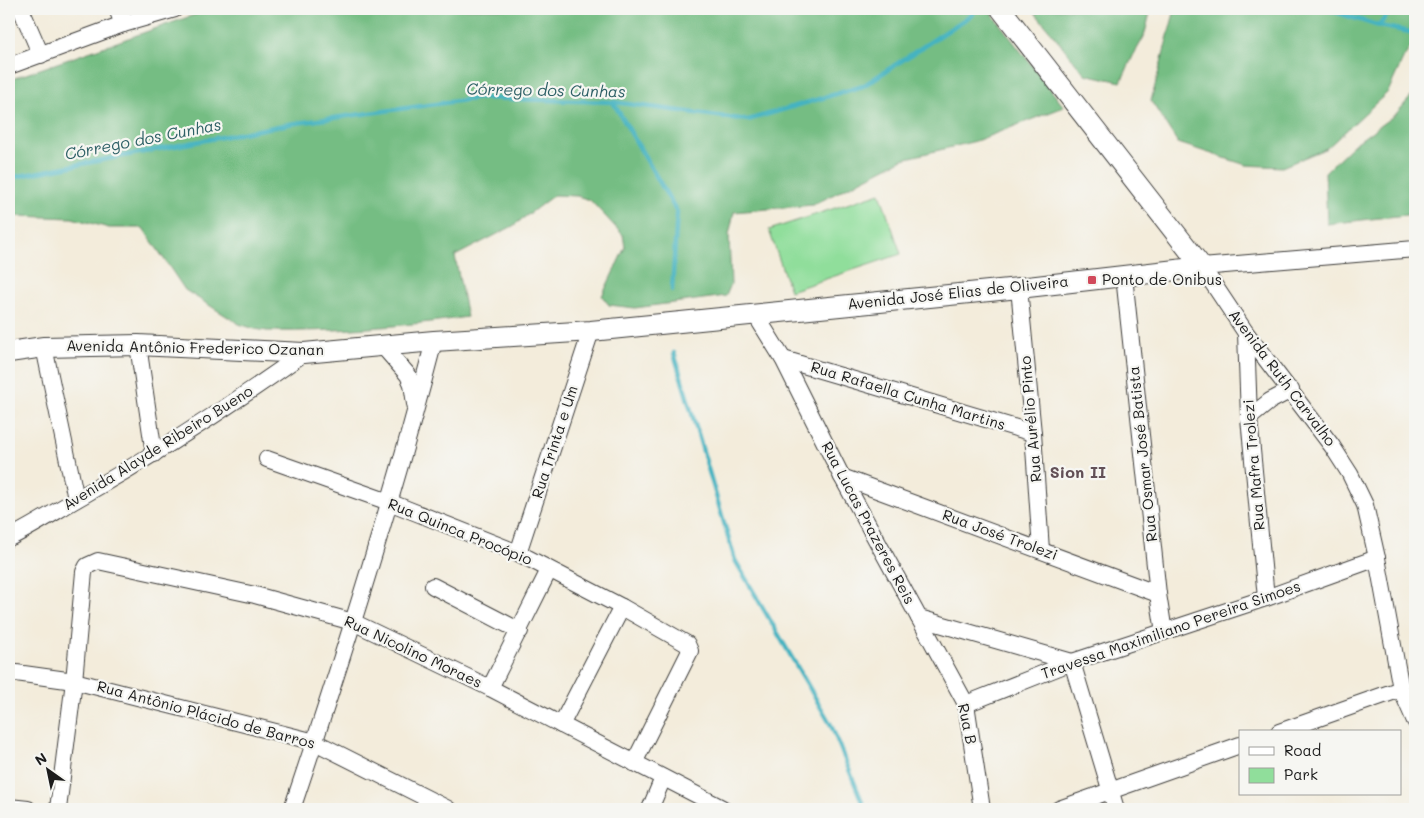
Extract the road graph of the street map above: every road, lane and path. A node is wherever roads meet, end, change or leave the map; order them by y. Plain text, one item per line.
1 (21, 9) edge
2 (116, 9) edge
3 (175, 9) edge
4 (1001, 9) edge
5 (123, 24) junction
6 (41, 55) junction
7 (9, 66) edge
8 (1415, 249) edge
9 (1202, 267) junction
10 (1124, 276) junction
11 (1019, 288) junction
12 (755, 314) junction
13 (591, 331) junction
14 (1246, 333) junction
15 (434, 341) junction
16 (138, 345) junction
17 (382, 345) junction
18 (44, 347) junction
19 (9, 352) edge
20 (304, 352) junction
21 (783, 359) junction
22 (1291, 390) junction
23 (416, 409) junction
24 (1249, 418) junction
25 (1033, 433) junction
26 (154, 454) junction
27 (266, 459) dead end
28 (842, 477) junction
29 (76, 499) junction
30 (389, 502) junction
31 (9, 538) edge
32 (1041, 550) junction
33 (518, 553) junction
34 (1377, 558) junction
35 (550, 570) junction
36 (433, 586) dead end
37 (1158, 594) junction
38 (1266, 598) junction
39 (622, 607) junction
40 (919, 618) junction
41 (353, 622) junction
42 (520, 631) junction
43 (1164, 632) junction
44 (1072, 662) junction
45 (9, 672) edge
46 (74, 680) junction
47 (490, 688) junction
48 (1401, 689) junction
49 (966, 704) junction
50 (1415, 721) edge
51 (561, 725) junction
52 (1285, 730) edge
53 (315, 742) junction
54 (1239, 745) edge
55 (634, 763) junction
56 (663, 778) junction
57 (1109, 791) junction
58 (9, 807) edge
59 (28, 809) edge
60 (58, 809) edge
61 (292, 809) edge
62 (448, 809) edge
63 (650, 809) edge
64 (724, 809) edge
65 (982, 809) edge
66 (1059, 809) edge
67 (1116, 809) edge

1 - 6 street
2 - 5 street
3 - 5 street
4 - 9 street, Avenida Ruth Carvalho
5 - 6 street
6 - 7 street
8 - 9 street, Avenida José Elias de Oliveira
9 - 10 street, Avenida José Elias de Oliveira
9 - 14 street, Avenida Ruth Carvalho
10 - 11 street, Avenida José Elias de Oliveira
10 - 37 street, Rua Osmar José Batista
11 - 12 street, Avenida José Elias de Oliveira
11 - 25 street, Rua Aurélio Pinto
12 - 13 street, Avenida José Elias de Oliveira
12 - 21 street, Rua Lucas Prazeres Reis
13 - 15 street, Avenida Antônio Frederico Ozanan
13 - 33 street, Rua Trinta e Um
14 - 22 street, Avenida Ruth Carvalho
14 - 24 street, Rua Mafra Trolezi
15 - 17 street, Avenida Antônio Frederico Ozanan
15 - 23 street
16 - 18 street, Avenida Antônio Frederico Ozanan
16 - 20 street, Avenida Antônio Frederico Ozanan
16 - 26 street
17 - 20 street, Avenida Antônio Frederico Ozanan
17 - 23 street
18 - 19 street, Avenida Antônio Frederico Ozanan
18 - 29 street
20 - 26 street, Avenida Alayde Ribeiro Bueno
21 - 25 street, Rua Rafaella Cunha Martins
21 - 28 street, Rua Lucas Prazeres Reis
22 - 24 street
22 - 34 street, Avenida Ruth Carvalho
23 - 30 street
24 - 38 street, Rua Mafra Trolezi
25 - 32 street, Rua Aurélio Pinto
26 - 29 street, Avenida Alayde Ribeiro Bueno
27 - 30 street, Rua Quinca Procópio
28 - 32 street, Rua José Trolezi
28 - 40 street, Rua Lucas Prazeres Reis
29 - 31 street, Avenida Alayde Ribeiro Bueno
30 - 33 street, Rua Quinca Procópio
30 - 41 street
32 - 37 street, Rua José Trolezi
33 - 35 street, Rua Quinca Procópio
34 - 38 street, Travessa Maximiliano Pereira Simoes
34 - 48 street, Avenida Ruth Carvalho
35 - 39 street, Rua Quinca Procópio
35 - 42 street
36 - 42 street
37 - 43 street, Rua Osmar José Batista
38 - 43 street, Travessa Maximiliano Pereira Simoes
39 - 51 street
39 - 55 street, Rua Quinca Procópio
40 - 44 street, Rua Lucas Prazeres Reis
40 - 49 street, Rua B
41 - 46 street, Rua Nicolino Moraes
41 - 47 street, Rua Nicolino Moraes
41 - 53 street
42 - 47 street
43 - 44 street, Travessa Maximiliano Pereira Simoes
44 - 49 street, Travessa Maximiliano Pereira Simoes
44 - 57 street
45 - 46 street, Rua Antônio Plácido de Barros
46 - 53 street, Rua Antônio Plácido de Barros
46 - 60 street
47 - 51 street, Rua Nicolino Moraes
48 - 50 street, Avenida Ruth Carvalho
48 - 52 street
49 - 65 street, Rua B
51 - 55 street, Rua Nicolino Moraes
53 - 61 street
53 - 62 street, Rua Antônio Plácido de Barros
54 - 57 street
55 - 56 street, Rua Nicolino Moraes
56 - 63 street
56 - 64 street, Rua Nicolino Moraes
57 - 66 street
57 - 67 street
58 - 59 street

